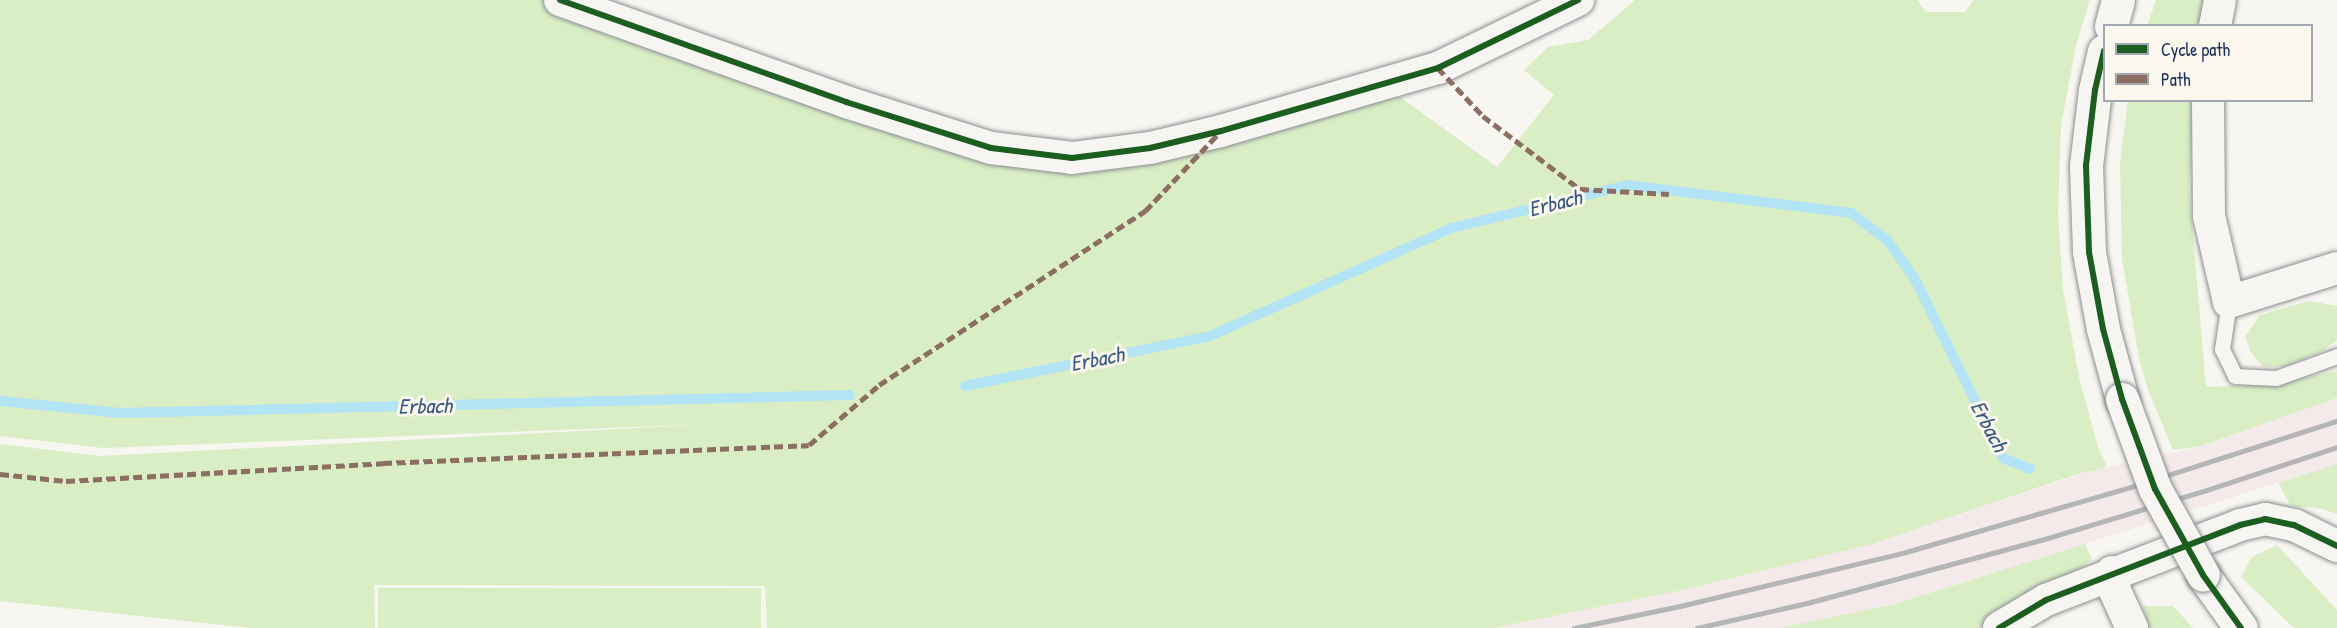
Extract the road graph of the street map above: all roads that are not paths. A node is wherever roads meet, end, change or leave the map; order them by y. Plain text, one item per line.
1 (560, 0) edge
2 (1578, 0) edge
3 (2118, 0) edge
4 (2220, 0) edge
5 (2112, 24) edge
6 (2215, 24) edge
7 (2103, 56) edge
8 (2208, 102) edge
9 (2337, 268) edge
10 (2229, 302) junction
11 (2337, 356) edge
12 (2337, 546) edge
13 (2112, 572) junction
14 (1999, 628) edge
15 (2132, 628) edge
16 (2241, 628) edge

1 - 2 street
3 - 5 street
4 - 6 street
7 - 16 street, bridge
8 - 10 street
9 - 10 street
10 - 11 lane
12 - 13 street
13 - 14 street
13 - 15 street

